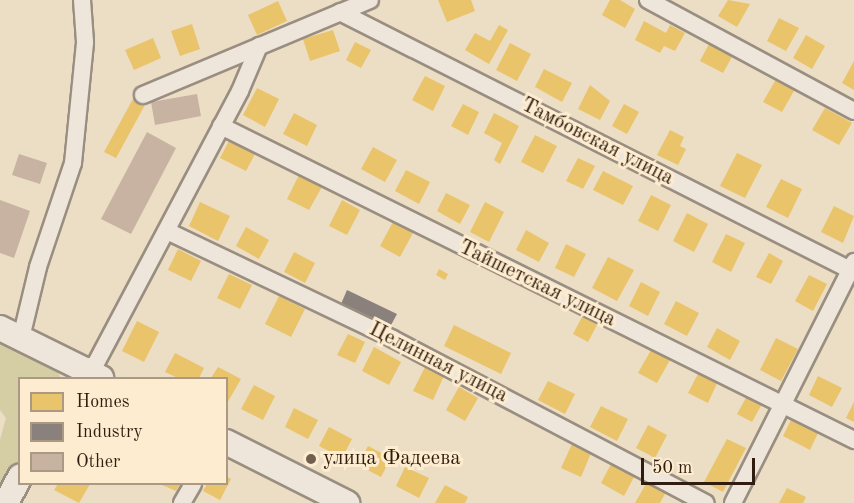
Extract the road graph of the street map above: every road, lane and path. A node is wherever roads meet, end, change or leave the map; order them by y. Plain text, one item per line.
1 (82, 0) edge
2 (370, 0) edge
3 (648, 0) edge
4 (340, 12) junction
5 (260, 46) junction
6 (143, 95) dead end
7 (854, 111) edge
8 (221, 126) junction
9 (167, 231) junction
10 (852, 268) edge
11 (10, 333) edge
12 (85, 375) edge
13 (783, 405) junction
14 (854, 440) edge
15 (228, 443) edge
16 (18, 481) edge
17 (192, 485) edge
18 (6, 503) edge
19 (182, 503) edge
20 (347, 503) edge
21 (706, 503) edge
22 (733, 503) edge

1 - 11 street
2 - 4 street
3 - 7 street
4 - 5 street
4 - 10 street, Тамбовская улица
5 - 6 street
5 - 8 street
8 - 9 street
8 - 13 street, Тайшетская улица
9 - 12 street
9 - 21 street, Целинная улица
10 - 13 street
11 - 12 street
13 - 14 street, Тайшетская улица
13 - 22 street
15 - 20 street
16 - 18 street
17 - 19 street

